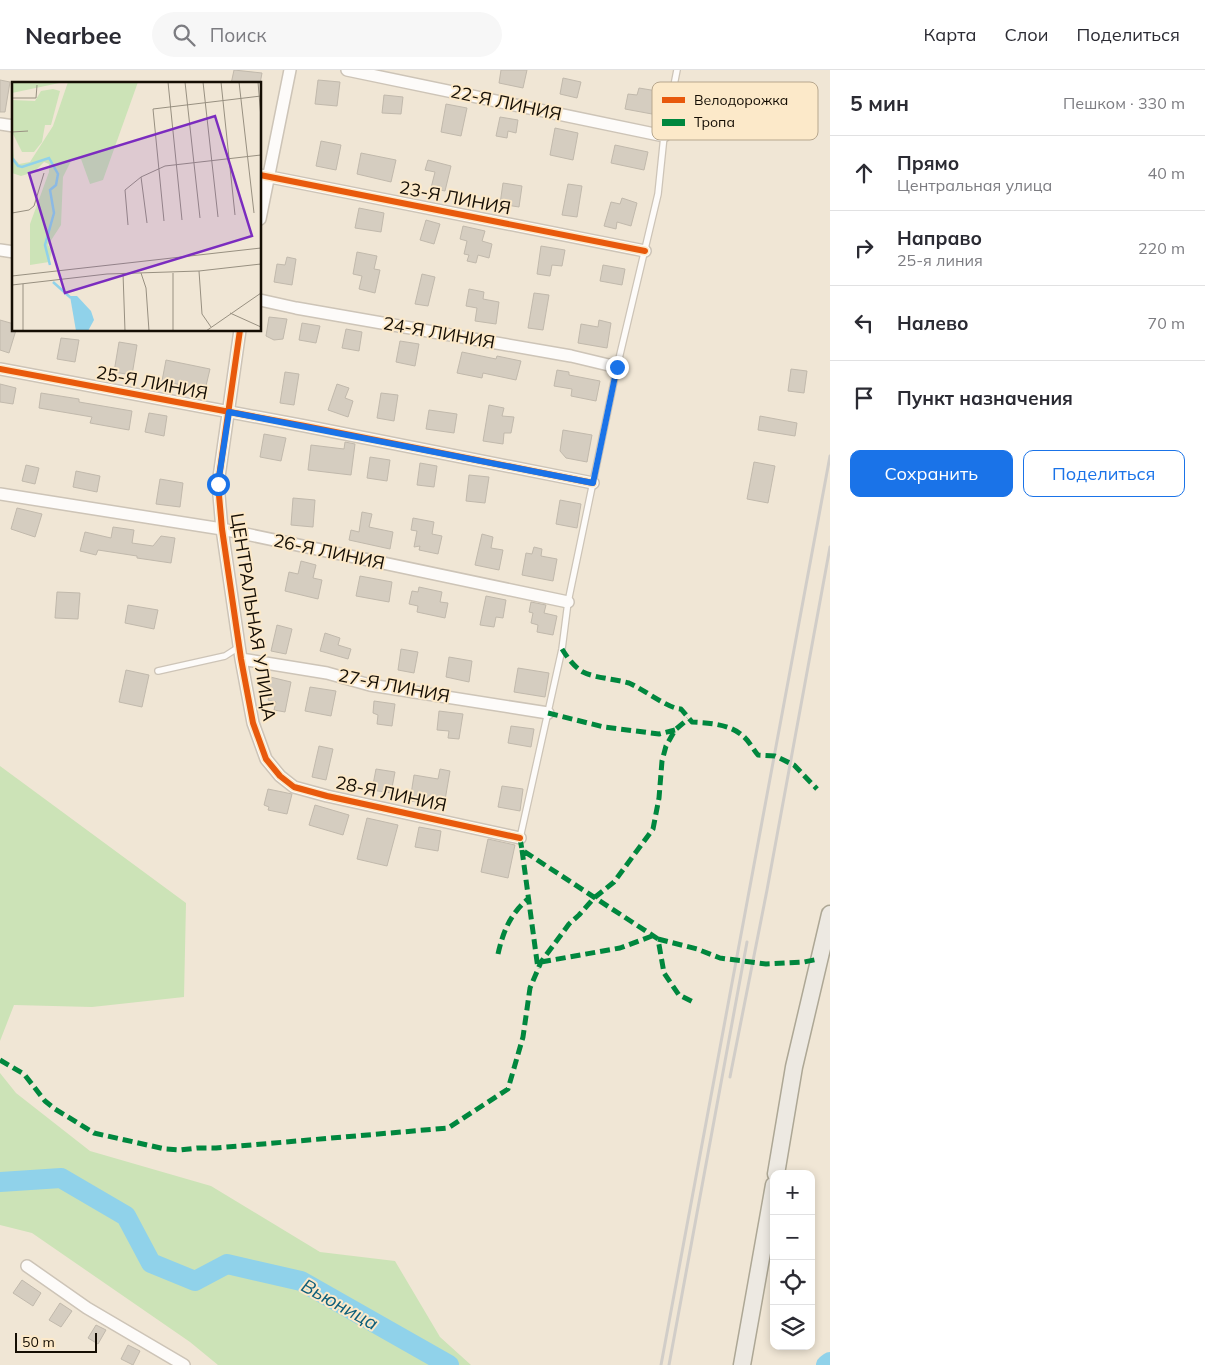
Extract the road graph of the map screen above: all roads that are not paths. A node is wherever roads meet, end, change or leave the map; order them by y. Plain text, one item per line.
1 (290, 70) edge
2 (347, 70) edge
3 (652, 134) edge
4 (664, 140) edge
5 (264, 176) edge
6 (261, 208) edge
7 (644, 251) junction
8 (261, 300) edge
9 (240, 331) edge
10 (617, 367) junction
11 (0, 369) edge
12 (229, 412) junction
13 (593, 483) junction
14 (0, 494) edge
15 (222, 529) junction
16 (568, 602) junction
17 (240, 653) junction
18 (158, 671) dead end
19 (548, 713) junction
20 (266, 759) joint
21 (520, 838) joint
22 (830, 914) edge
23 (824, 960) edge
24 (777, 1170) edge
25 (770, 1207) edge
26 (27, 1266) dead end
27 (184, 1365) edge
28 (742, 1365) edge

1 - 5 street
2 - 3 street, 22-Я ЛИНИЯ
4 - 7 lane
5 - 6 street
5 - 7 street, 23-Я ЛИНИЯ
7 - 10 lane
8 - 10 street, 24-Я ЛИНИЯ
9 - 12 street, ЦЕНТРАЛЬНАЯ УЛИЦА
10 - 13 lane
11 - 12 street, 25-Я ЛИНИЯ
12 - 13 street, 25-Я ЛИНИЯ
12 - 15 street, ЦЕНТРАЛЬНАЯ УЛИЦА
13 - 16 lane
14 - 15 street, 26-Я ЛИНИЯ
15 - 16 street, 26-Я ЛИНИЯ
15 - 17 street, ЦЕНТРАЛЬНАЯ УЛИЦА
16 - 19 lane
17 - 18 lane
17 - 19 street, 27-Я ЛИНИЯ
17 - 20 street, ЦЕНТРАЛЬНАЯ УЛИЦА
19 - 21 lane
20 - 21 street, 28-Я ЛИНИЯ
22 - 23 main road
23 - 24 main road
25 - 28 main road
26 - 27 street

